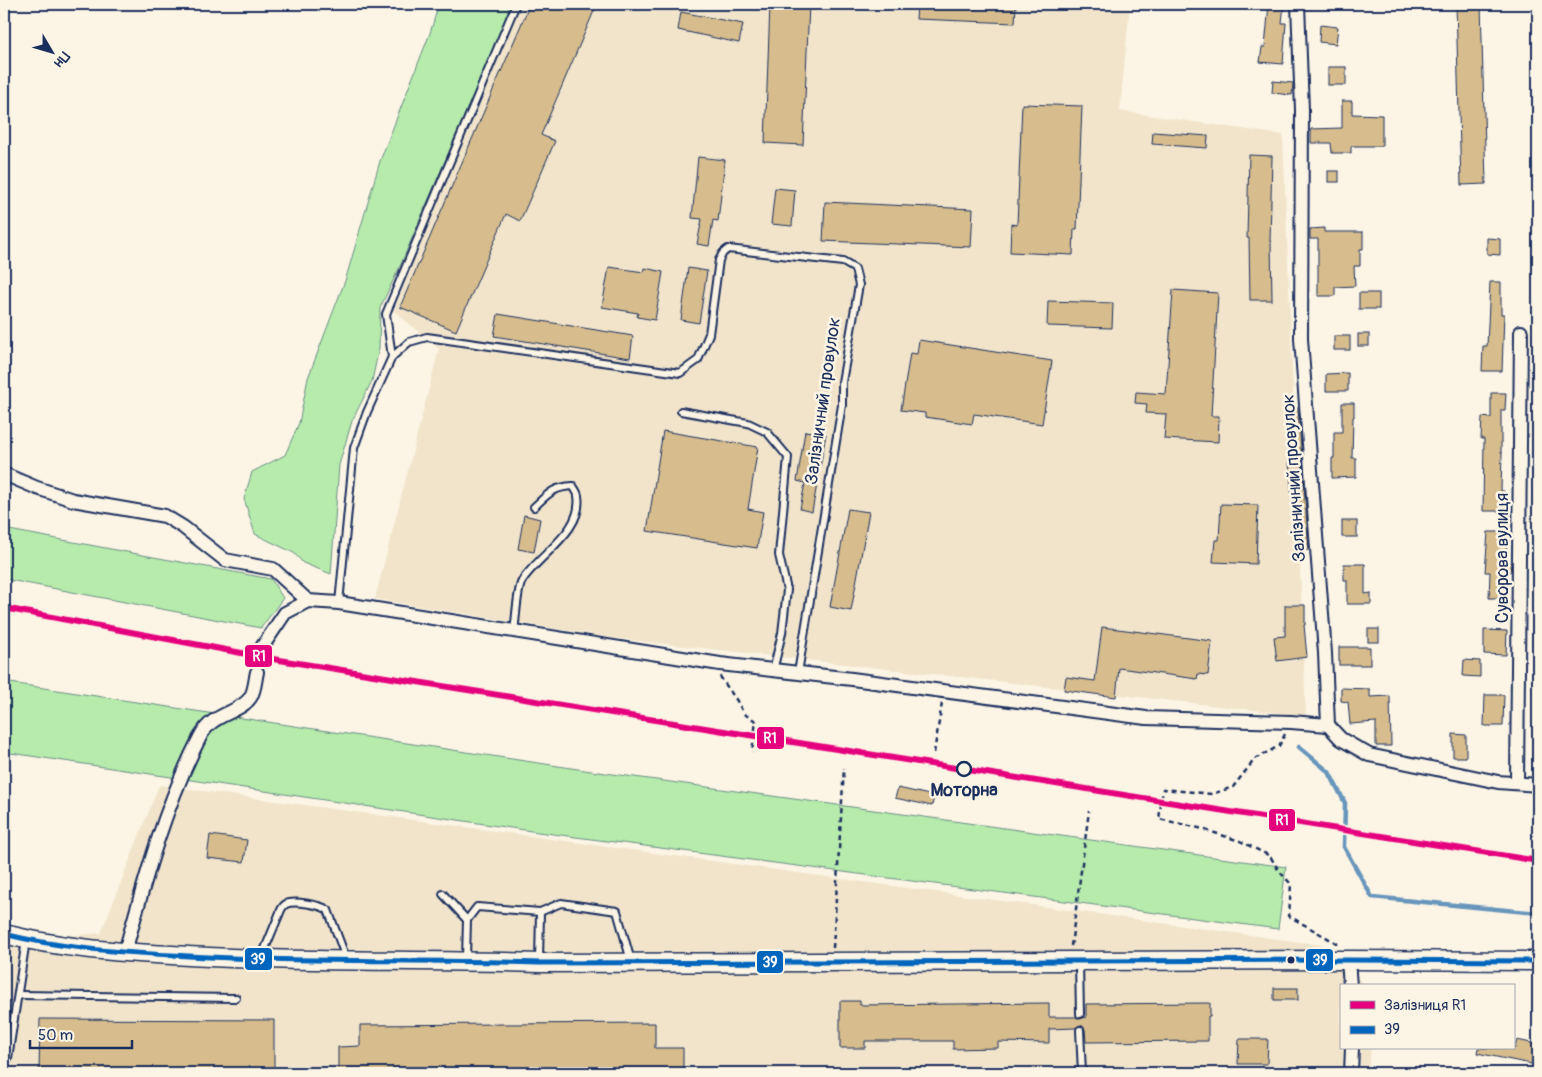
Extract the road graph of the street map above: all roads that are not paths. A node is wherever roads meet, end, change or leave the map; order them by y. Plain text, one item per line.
1 (516, 4) edge
2 (1298, 4) edge
3 (1521, 332) dead end
4 (392, 357) junction
5 (681, 411) dead end
6 (4, 474) edge
7 (534, 507) dead end
8 (308, 600) junction
9 (339, 603) junction
10 (514, 631) junction
11 (260, 650) tunnel mouth
12 (773, 671) junction
13 (257, 672) tunnel mouth
14 (798, 674) junction
15 (1328, 725) junction
16 (1517, 783) junction
17 (1538, 785) edge
18 (443, 894) dead end
19 (540, 912) junction
20 (467, 920) junction
21 (4, 934) edge
22 (26, 939) junction
23 (125, 952) junction
24 (261, 959) junction
25 (466, 960) junction
26 (1348, 960) junction
27 (348, 961) junction
28 (1074, 961) junction
29 (1538, 961) edge
30 (631, 962) junction
31 (540, 963) junction
32 (1350, 984) edge
33 (18, 995) junction
34 (236, 998) dead end
35 (1080, 1014) dead end
36 (1080, 1030) dead end
37 (1352, 1050) edge
38 (4, 1063) edge
39 (1082, 1073) edge
40 (1351, 1073) edge

1 - 4 lane
2 - 15 street, Залізничний провулок
3 - 16 street, Суворова вулиця
4 - 9 lane
4 - 14 lane, Залізничний провулок
5 - 12 lane
6 - 8 street
7 - 10 lane
8 - 9 street
8 - 11 street
9 - 10 street
10 - 12 street
12 - 14 street
13 - 23 street
14 - 15 street
15 - 16 street
16 - 17 street
18 - 20 lane
19 - 20 lane
19 - 30 lane
19 - 31 lane
20 - 25 lane
21 - 22 main road
22 - 23 main road
22 - 33 lane
23 - 24 main road
24 - 27 main road
24 - 27 lane
25 - 27 main road
25 - 31 main road
26 - 28 main road
26 - 29 main road
26 - 32 street
28 - 30 main road
28 - 35 lane
30 - 31 main road
33 - 34 lane
33 - 38 lane
36 - 39 lane
37 - 40 street

